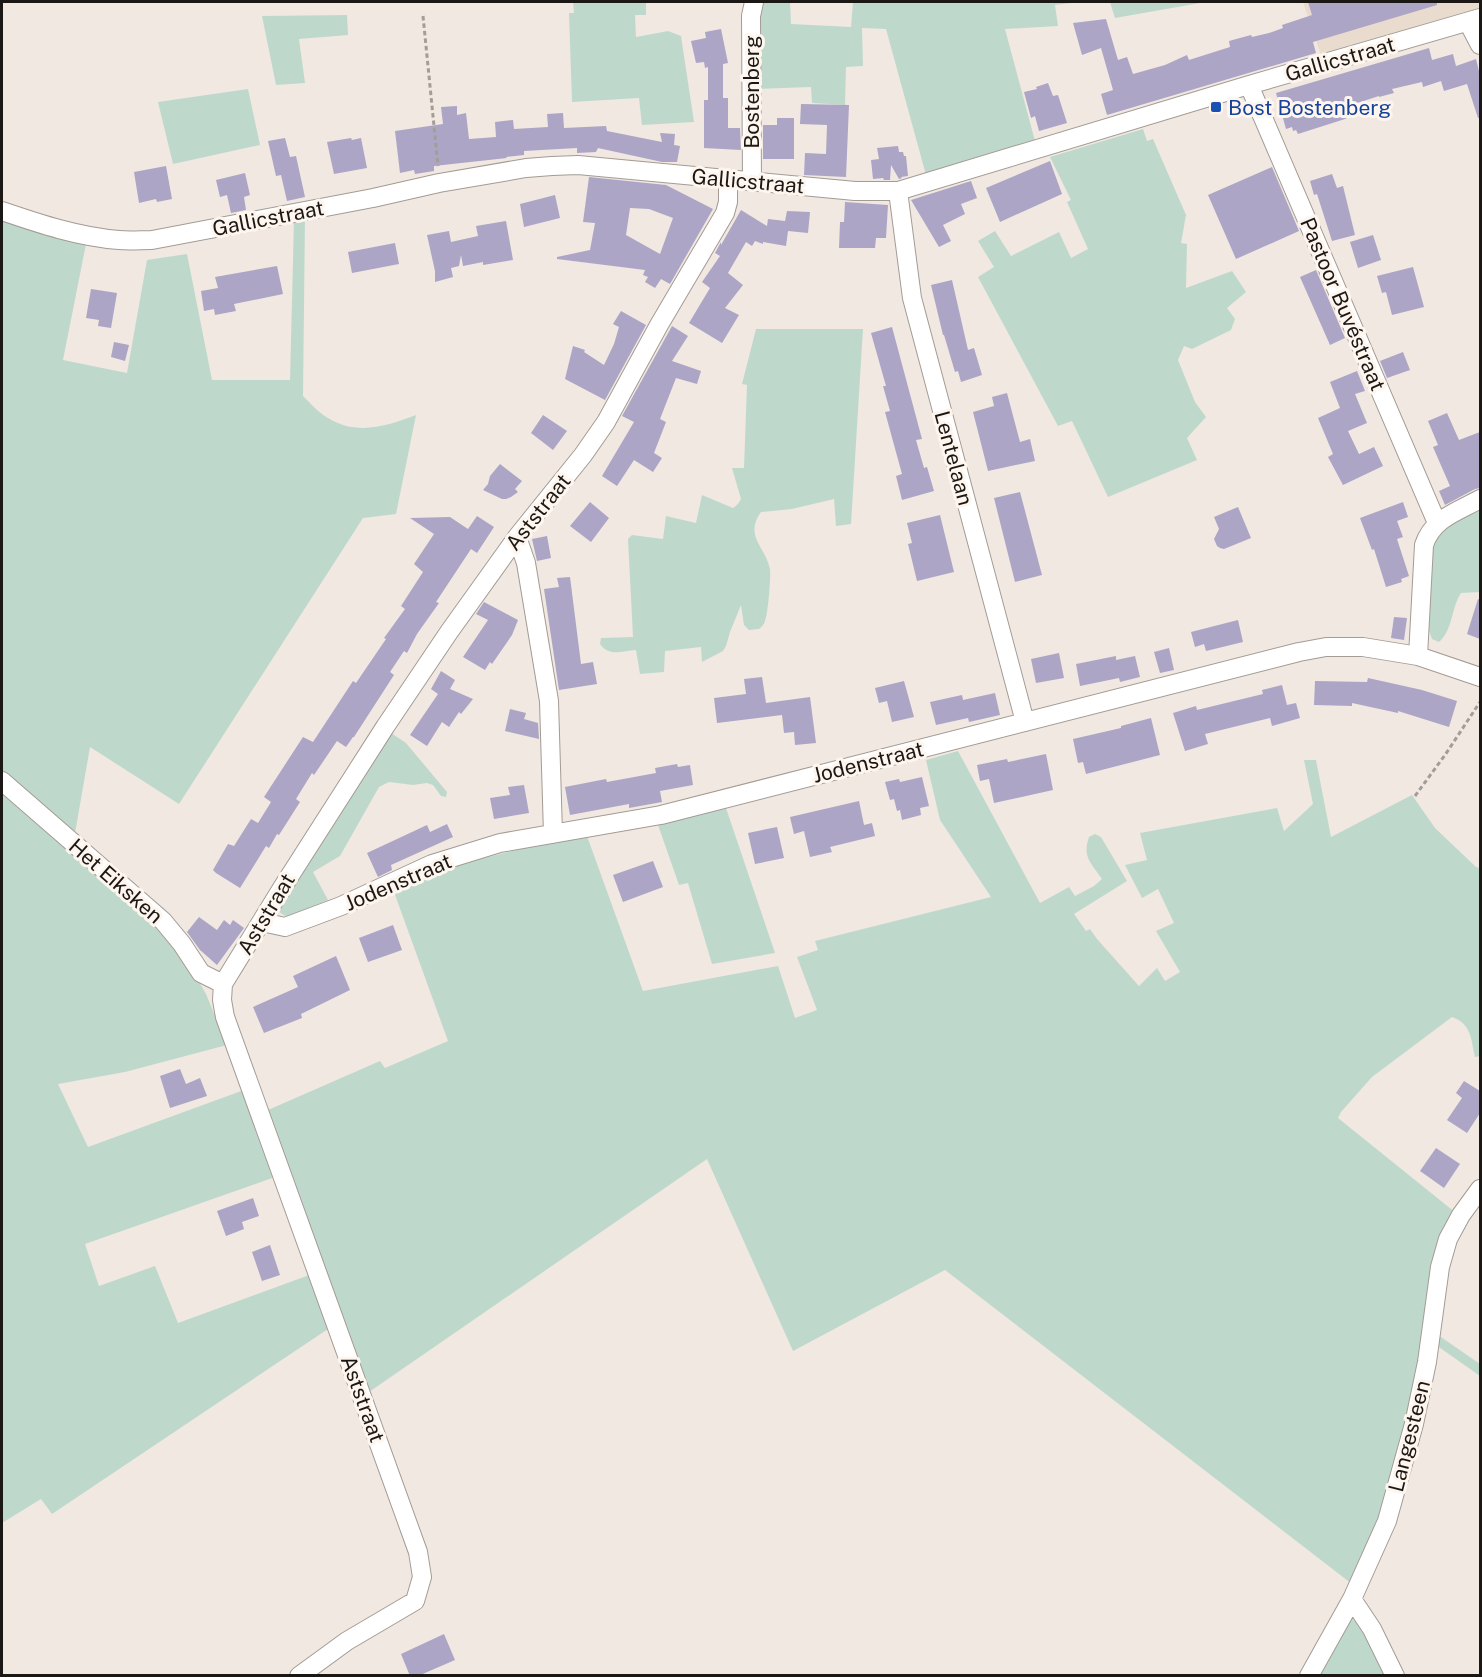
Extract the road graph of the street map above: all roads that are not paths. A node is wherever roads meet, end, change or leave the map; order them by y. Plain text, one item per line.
1 (754, 2) edge
2 (1474, 20) edge
3 (1480, 45) edge
4 (1249, 85) junction
5 (728, 180) junction
6 (752, 182) junction
7 (898, 191) junction
8 (2, 211) edge
9 (1480, 499) edge
10 (1437, 522) junction
11 (517, 537) junction
12 (1418, 656) junction
13 (1480, 677) edge
14 (1026, 722) junction
15 (2, 781) edge
16 (553, 834) junction
17 (262, 922) junction
18 (223, 984) junction
19 (1480, 1189) edge
20 (1352, 1599) junction
21 (299, 1676) edge
22 (1309, 1676) edge
23 (1395, 1676) edge

1 - 6 street, Bostenberg
2 - 3 street
2 - 4 street, Gallicstraat
4 - 7 street, Gallicstraat
4 - 10 street, Pastoor Buvéstraat
5 - 6 street, Gallicstraat
5 - 8 street, Gallicstraat
5 - 11 street, Aststraat
6 - 7 street, Gallicstraat
7 - 14 street, Lentelaan
9 - 10 street
10 - 12 street
11 - 16 street
11 - 17 street, Aststraat
12 - 13 street, Jodenstraat
12 - 14 street, Jodenstraat
14 - 16 street, Jodenstraat
15 - 18 street, Het Eiksken
16 - 17 street, Jodenstraat
17 - 18 street, Aststraat
18 - 21 street, Aststraat
19 - 20 street, Langesteen
20 - 22 street, Langesteen
20 - 23 street

